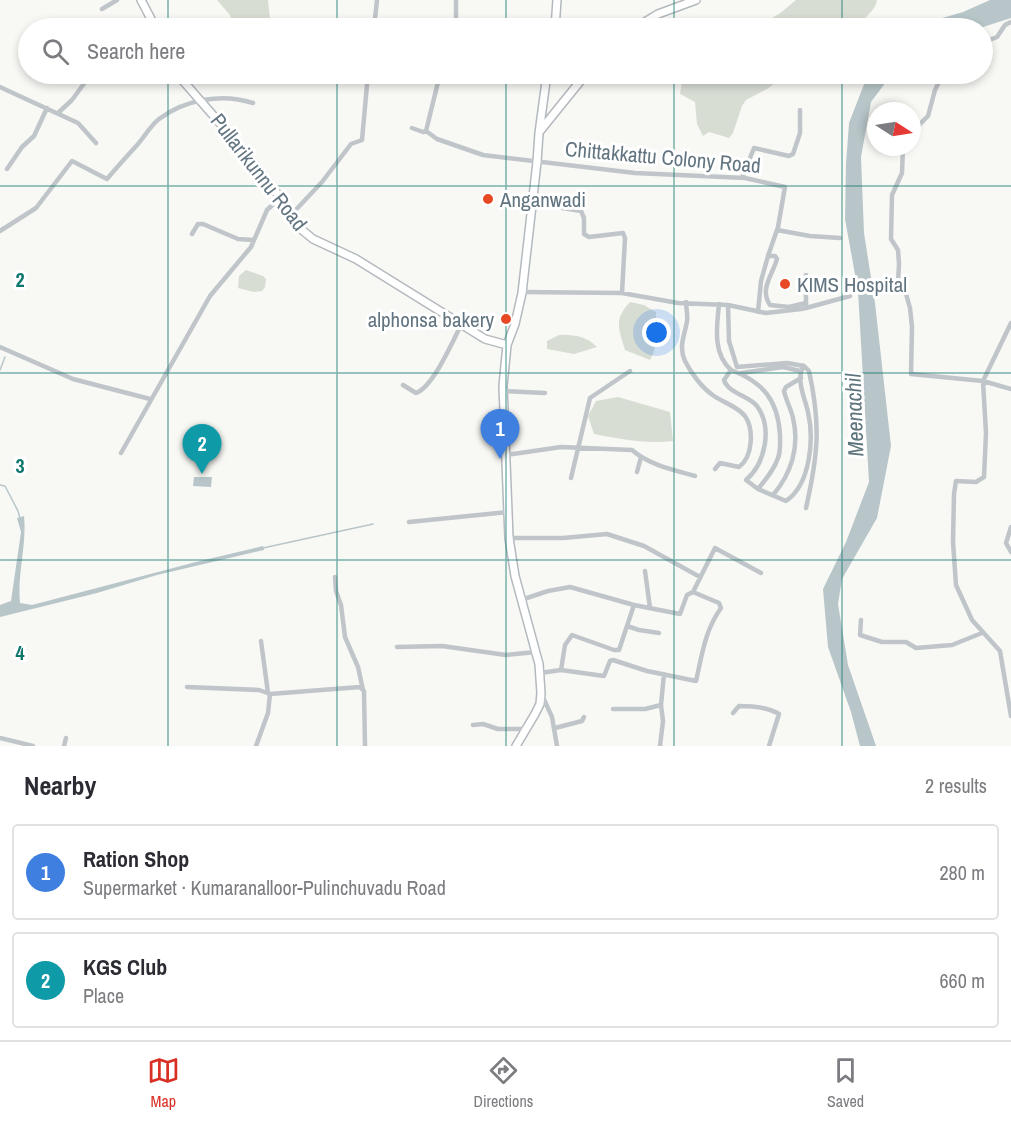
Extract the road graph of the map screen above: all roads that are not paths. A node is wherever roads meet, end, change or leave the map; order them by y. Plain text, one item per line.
1 (117, 0) edge
2 (141, 0) edge
3 (377, 0) edge
4 (456, 0) edge
5 (557, 0) edge
6 (696, 0) edge
7 (102, 9) dead end
8 (149, 18) edge
9 (375, 18) edge
10 (456, 18) edge
11 (556, 18) edge
12 (651, 18) edge
13 (1011, 22) edge
14 (993, 39) edge
15 (84, 84) edge
16 (186, 84) edge
17 (367, 84) edge
18 (438, 84) edge
19 (546, 84) edge
20 (578, 84) edge
21 (938, 84) edge
22 (0, 87) edge
23 (200, 100) junction
24 (253, 103) dead end
25 (47, 108) junction
26 (800, 110) dead end
27 (58, 113) junction
28 (921, 123) edge
29 (412, 128) dead end
30 (426, 131) junction
31 (539, 133) junction
32 (96, 143) dead end
33 (903, 156) edge
34 (537, 162) junction
35 (7, 169) dead end
36 (742, 178) junction
37 (280, 198) junction
38 (532, 203) junction
39 (290, 216) junction
40 (777, 230) junction
41 (0, 231) edge
42 (192, 234) dead end
43 (840, 238) dead end
44 (254, 240) junction
45 (768, 256) junction
46 (806, 275) dead end
47 (522, 292) junction
48 (622, 293) junction
49 (850, 296) dead end
50 (686, 302) junction
51 (719, 304) junction
52 (728, 305) junction
53 (806, 305) junction
54 (758, 312) junction
55 (1011, 323) edge
56 (461, 325) junction
57 (507, 345) junction
58 (0, 347) edge
59 (802, 368) junction
60 (730, 370) junction
61 (630, 371) dead end
62 (740, 373) junction
63 (801, 378) junction
64 (983, 381) junction
65 (403, 385) dead end
66 (1011, 389) edge
67 (503, 391) junction
68 (545, 393) dead end
69 (150, 399) junction
70 (578, 447) junction
71 (121, 453) dead end
72 (506, 455) junction
73 (641, 457) junction
74 (715, 469) dead end
75 (637, 472) dead end
76 (695, 476) dead end
77 (571, 478) dead end
78 (758, 489) junction
79 (773, 495) junction
80 (806, 508) dead end
81 (508, 512) junction
82 (409, 522) dead end
83 (1011, 527) edge
84 (509, 538) junction
85 (1011, 552) edge
86 (645, 571) dead end
87 (760, 573) dead end
88 (335, 577) dead end
89 (700, 577) junction
90 (693, 592) junction
91 (521, 600) junction
92 (634, 606) junction
93 (650, 608) junction
94 (861, 620) dead end
95 (627, 626) junction
96 (659, 633) dead end
97 (982, 633) junction
98 (261, 641) dead end
99 (397, 647) dead end
100 (618, 650) junction
101 (536, 652) junction
102 (613, 660) junction
103 (561, 670) junction
104 (540, 673) junction
105 (664, 674) junction
106 (187, 687) dead end
107 (363, 690) junction
108 (1009, 692) edge
109 (269, 693) junction
110 (541, 693) junction
111 (661, 705) junction
112 (613, 709) dead end
113 (733, 713) dead end
114 (1011, 716) edge
115 (584, 717) dead end
116 (473, 724) dead end
117 (555, 728) junction
118 (528, 729) junction
119 (0, 738) edge
120 (66, 738) dead end
121 (33, 746) edge
122 (64, 746) edge
123 (256, 746) edge
124 (365, 746) edge
125 (516, 746) edge
126 (558, 746) edge
127 (660, 746) edge
128 (769, 746) edge

1 - 7 street
2 - 8 main road
3 - 9 street
4 - 10 street
5 - 11 main road
6 - 12 main road
13 - 14 street
15 - 27 street
16 - 23 main road, Pullarikunnu Road
17 - 39 street
18 - 30 street
19 - 31 main road
20 - 31 main road
21 - 28 street
22 - 25 street
23 - 24 street
23 - 37 main road, Pullarikunnu Road
23 - 41 street
25 - 27 street
25 - 35 street
26 - 36 street
27 - 32 street
29 - 30 street, Chittakkattu Colony Road
30 - 34 street, Chittakkattu Colony Road
31 - 34 main road
33 - 64 street
34 - 36 street, Chittakkattu Colony Road
34 - 38 main road
36 - 40 street, Chittakkattu Colony Road
37 - 39 main road, Pullarikunnu Road
37 - 44 street
38 - 47 main road
38 - 48 street
39 - 56 main road, Pullarikunnu Road
40 - 43 street
40 - 45 street
42 - 44 street
44 - 69 street
45 - 53 street
45 - 54 street
46 - 53 street
47 - 48 street
47 - 57 main road
48 - 50 street
49 - 53 street
50 - 51 street
50 - 74 street
51 - 52 street
51 - 60 street
52 - 54 street
52 - 59 street
53 - 54 street
55 - 64 street
56 - 57 main road, Pullarikunnu Road
56 - 65 street
57 - 67 main road
58 - 69 street
59 - 62 street
59 - 63 street
59 - 80 street
60 - 62 street
60 - 78 street
61 - 70 street
62 - 78 street
63 - 79 street
63 - 79 street
64 - 66 street
64 - 97 street
67 - 68 street
67 - 72 main road
69 - 71 street
70 - 72 street
70 - 73 street
70 - 77 street
72 - 81 main road
73 - 75 street
73 - 76 street
78 - 79 street
81 - 82 street
81 - 84 main road
83 - 85 street
84 - 89 street
84 - 91 main road
86 - 93 street
87 - 89 street
88 - 107 street
89 - 90 street
90 - 93 street
90 - 105 street
91 - 92 street
91 - 101 main road
92 - 93 street
92 - 95 street
94 - 97 street
95 - 96 street
95 - 100 street
97 - 108 street
98 - 109 street
99 - 101 street
100 - 102 street
100 - 103 street
101 - 104 main road
102 - 103 street
102 - 105 street
103 - 104 street
104 - 110 main road
105 - 111 street
106 - 109 street
107 - 109 street
107 - 124 street
108 - 114 street
109 - 123 street
110 - 117 street
110 - 118 main road
111 - 112 street
111 - 127 street
113 - 128 street
115 - 117 street
116 - 118 street
117 - 126 street
118 - 125 main road
119 - 121 street
120 - 122 street

